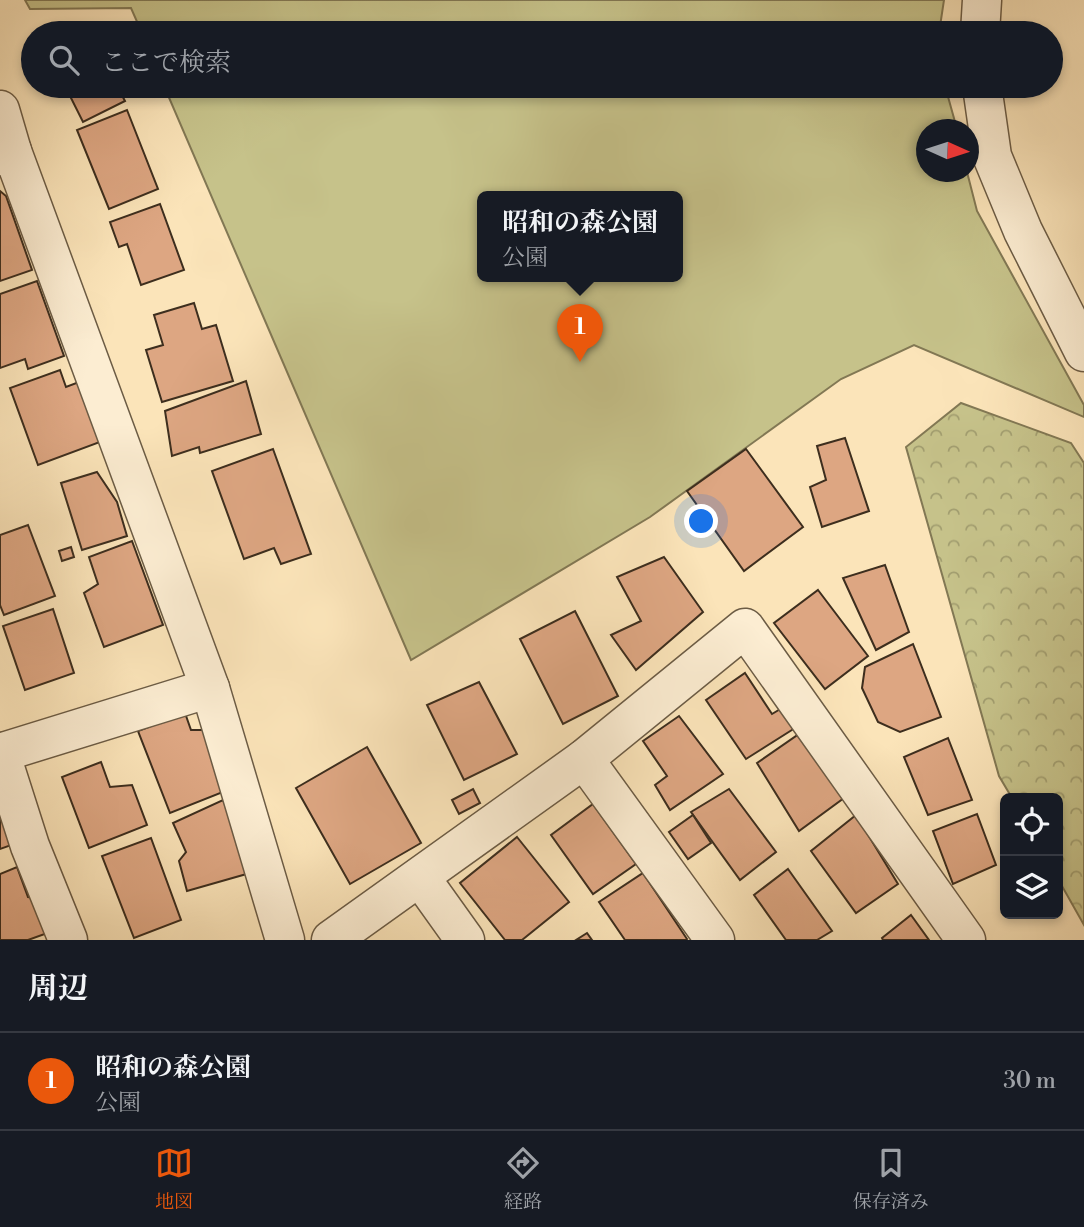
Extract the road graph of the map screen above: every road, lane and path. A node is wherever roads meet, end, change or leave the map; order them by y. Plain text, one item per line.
1 (982, 0) edge
2 (981, 21) edge
3 (984, 98) edge
4 (0, 110) edge
5 (6, 154) edge
6 (1084, 352) edge
7 (209, 688) junction
8 (0, 753) edge
9 (584, 760) junction
10 (420, 877) junction
11 (68, 940) edge
12 (285, 940) edge
13 (331, 940) edge
14 (465, 940) edge
15 (715, 940) edge
16 (966, 940) edge

1 - 2 street
3 - 6 street
4 - 5 street
5 - 7 street
7 - 8 street
7 - 12 street
8 - 11 street
9 - 10 street
9 - 15 street
9 - 16 street
10 - 13 street
10 - 14 street

